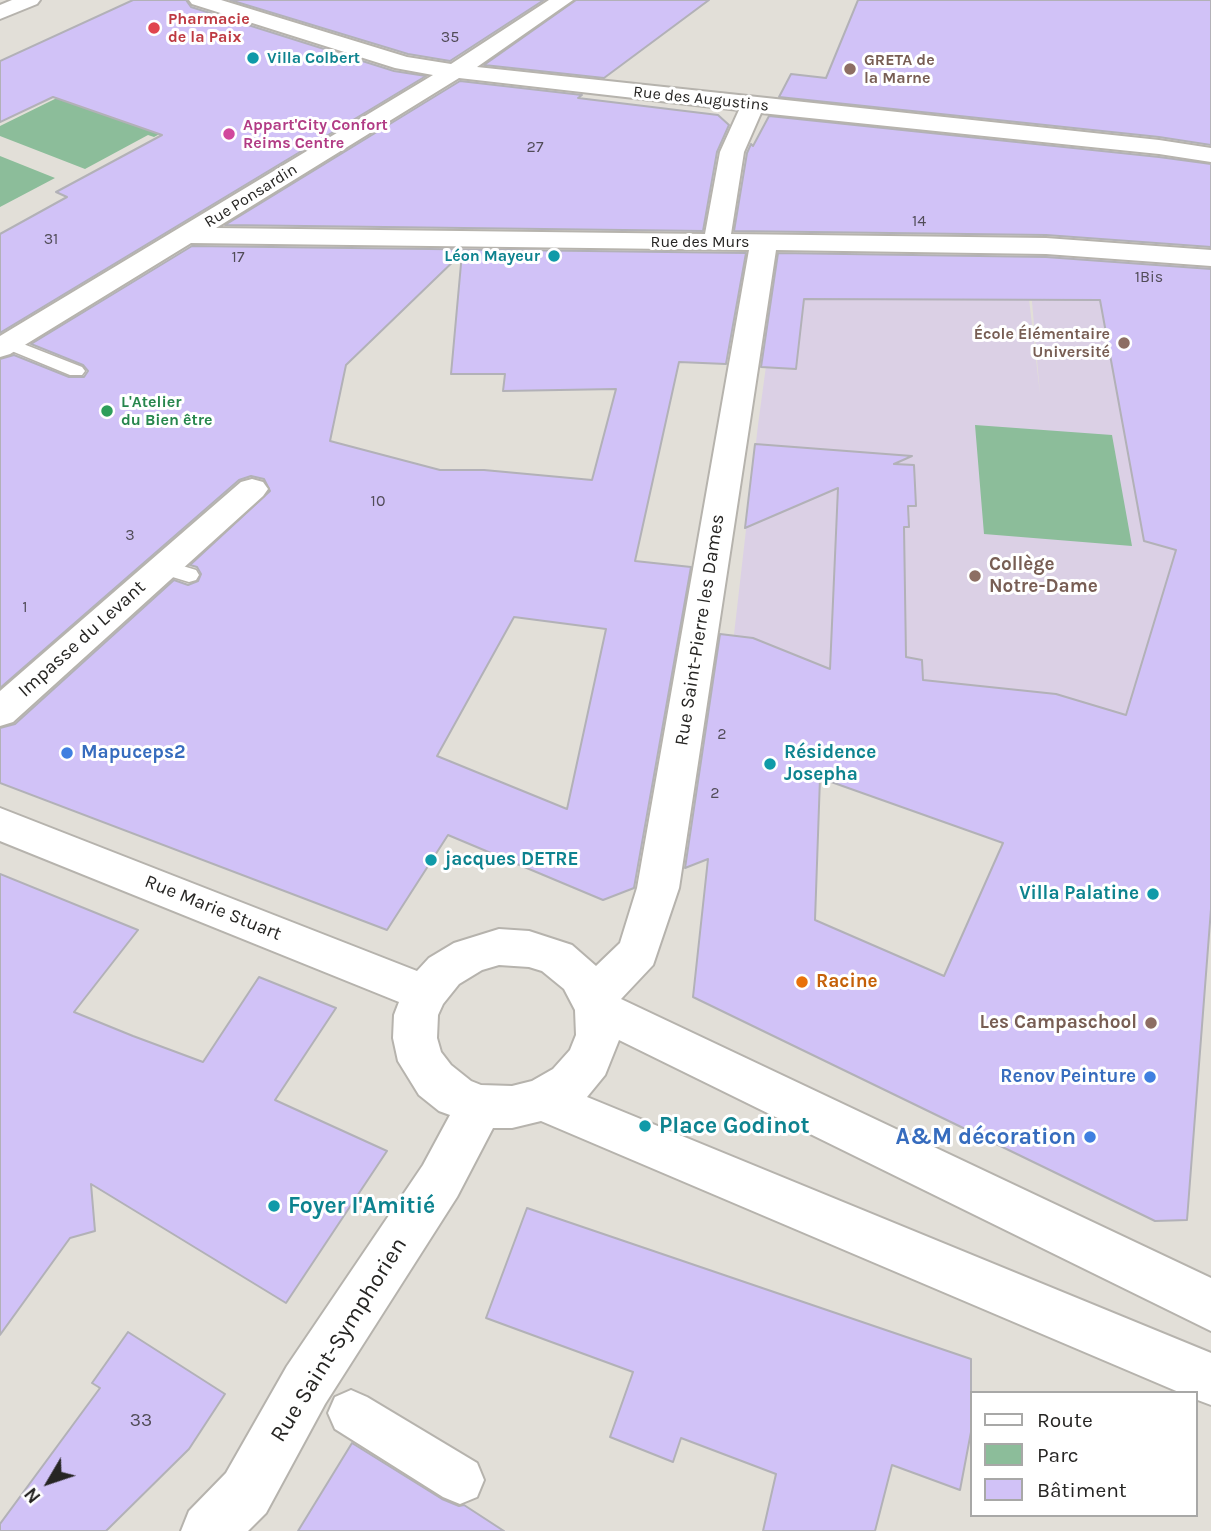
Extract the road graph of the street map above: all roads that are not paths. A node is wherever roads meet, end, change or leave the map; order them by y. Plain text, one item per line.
1 (30, 0) edge
2 (199, 0) edge
3 (563, 0) edge
4 (0, 13) edge
5 (455, 71) junction
6 (753, 105) junction
7 (1211, 155) edge
8 (188, 235) junction
9 (764, 242) junction
10 (716, 243) junction
11 (1211, 258) edge
12 (4, 346) edge
13 (76, 371) dead end
14 (252, 489) dead end
15 (0, 712) edge
16 (0, 824) edge
17 (425, 993) junction
18 (595, 1003) junction
19 (542, 1100) junction
20 (480, 1105) junction
21 (1211, 1305) edge
22 (1211, 1379) edge
23 (351, 1413) dead end
24 (460, 1480) dead end
25 (209, 1531) edge

1 - 4 street
2 - 5 street, Rue des Augustins
3 - 5 street, Rue Ponsardin
5 - 6 street, Rue des Augustins
5 - 8 street, Rue Ponsardin
6 - 7 street, Rue des Augustins
6 - 10 street
8 - 10 street, Rue des Murs
8 - 12 street, Rue Ponsardin
9 - 10 street, Rue des Murs
9 - 11 street, Rue des Murs
9 - 18 street, Rue Saint-Pierre les Dames
12 - 13 lane, Rue Ponsardin
14 - 15 street, Impasse du Levant
16 - 17 street, Rue Marie Stuart
17 - 18 street
17 - 20 street
18 - 19 street
18 - 21 street
19 - 20 street
19 - 22 street
20 - 25 street, Rue Saint-Symphorien
23 - 24 street

